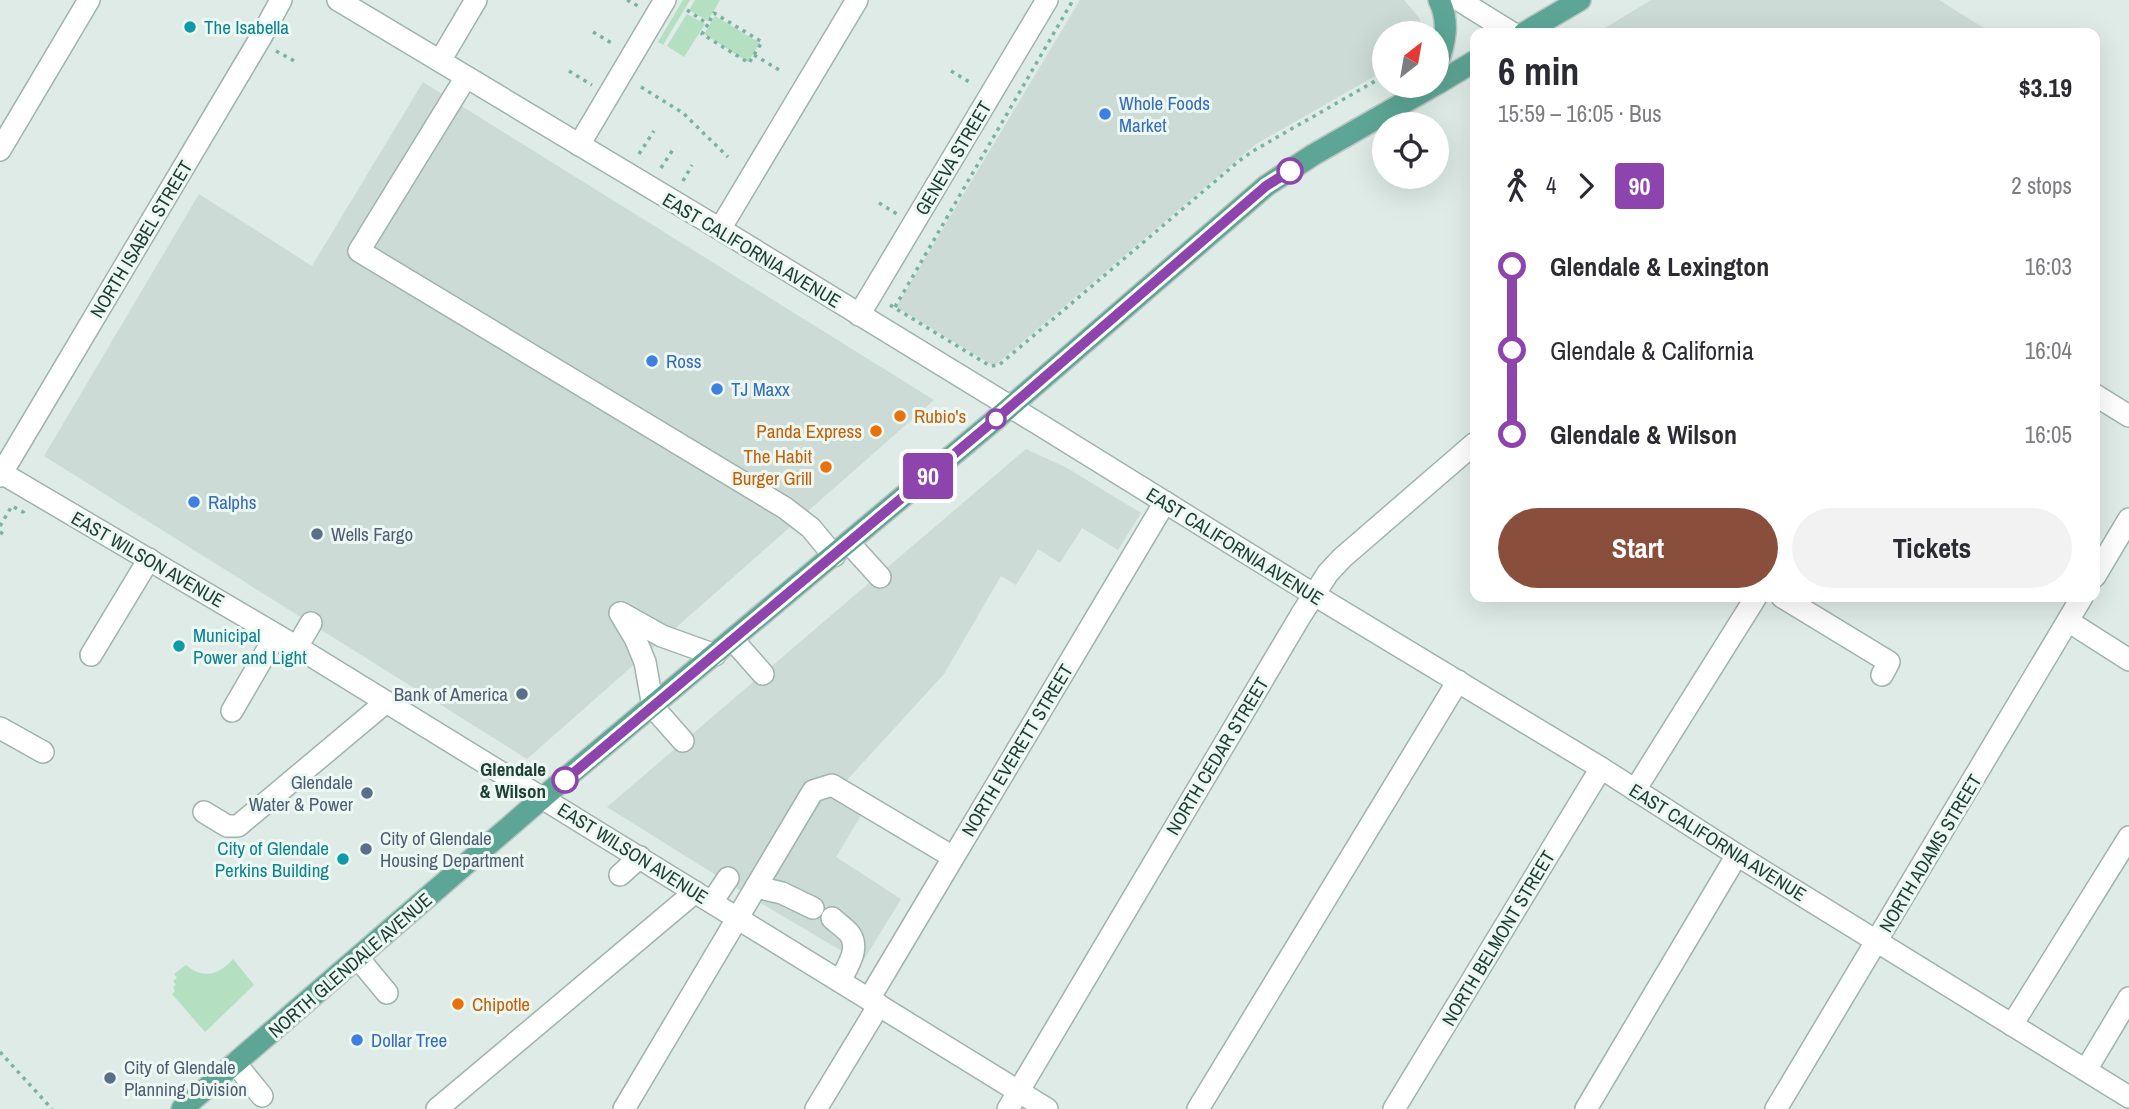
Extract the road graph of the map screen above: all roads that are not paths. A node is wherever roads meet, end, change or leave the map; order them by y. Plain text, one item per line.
1 (89, 0) edge
2 (281, 0) edge
3 (338, 0) edge
4 (476, 0) edge
5 (665, 0) edge
6 (857, 0) edge
7 (1047, 0) edge
8 (1440, 0) edge
9 (1459, 0) edge
10 (1580, 0) edge
11 (1445, 21) edge
12 (1504, 28) edge
13 (1532, 28) edge
14 (440, 61) junction
15 (1470, 64) edge
16 (466, 77) junction
17 (1449, 77) edge
18 (1408, 98) edge
19 (1412, 98) edge
20 (1398, 106) junction
21 (579, 145) junction
22 (0, 150) edge
23 (720, 229) junction
24 (859, 315) junction
25 (2100, 398) edge
26 (1011, 407) junction
27 (2129, 416) edge
28 (1470, 447) edge
29 (1, 473) edge
30 (1165, 502) junction
31 (2129, 519) edge
32 (842, 549) junction
33 (149, 559) junction
34 (2100, 568) edge
35 (880, 577) dead end
36 (1313, 594) junction
37 (1753, 602) edge
38 (1790, 602) edge
39 (2079, 602) edge
40 (2068, 621) junction
41 (311, 623) dead end
42 (276, 635) junction
43 (733, 640) junction
44 (297, 647) junction
45 (91, 655) dead end
46 (715, 655) junction
47 (2129, 660) edge
48 (762, 674) dead end
49 (1882, 675) dead end
50 (1458, 681) junction
51 (386, 702) junction
52 (653, 707) junction
53 (232, 711) dead end
54 (0, 728) edge
55 (683, 741) dead end
56 (43, 752) dead end
57 (1601, 768) junction
58 (1635, 790) junction
59 (543, 798) junction
60 (204, 812) dead end
61 (2129, 837) edge
62 (1737, 855) junction
63 (640, 857) junction
64 (953, 857) junction
65 (620, 875) dead end
66 (727, 878) dead end
67 (756, 887) junction
68 (704, 897) junction
69 (813, 908) dead end
70 (738, 918) junction
71 (832, 918) dead end
72 (1877, 942) junction
73 (358, 958) junction
74 (840, 981) junction
75 (387, 993) dead end
76 (2129, 998) edge
77 (874, 1002) junction
78 (2012, 1025) junction
79 (236, 1063) junction
80 (2086, 1070) junction
81 (262, 1096) dead end
82 (2129, 1097) edge
83 (1014, 1100) edge
84 (182, 1109) edge
85 (437, 1109) edge
86 (624, 1109) edge
87 (816, 1109) edge
88 (1047, 1109) edge
89 (1198, 1109) edge
90 (1394, 1109) edge
91 (1586, 1109) edge
92 (1776, 1109) edge

1 - 22 street
2 - 29 street, NORTH ISABEL STREET
3 - 14 street, EAST CALIFORNIA AVENUE
4 - 14 street
5 - 21 street
6 - 23 street
7 - 24 street, GENEVA STREET
8 - 11 main road
9 - 12 street
10 - 13 main road
14 - 16 street, EAST CALIFORNIA AVENUE
15 - 17 main road, NORTH GLENDALE AVENUE
16 - 21 street, EAST CALIFORNIA AVENUE
16 - 32 street
18 - 20 main road
19 - 20 main road, NORTH GLENDALE AVENUE
20 - 26 main road, NORTH GLENDALE AVENUE
21 - 23 street, EAST CALIFORNIA AVENUE
23 - 24 street, EAST CALIFORNIA AVENUE
24 - 26 street, EAST CALIFORNIA AVENUE
25 - 27 street
26 - 30 street, EAST CALIFORNIA AVENUE
26 - 32 main road, NORTH GLENDALE AVENUE
28 - 36 street, NORTH CEDAR STREET
29 - 33 street, EAST WILSON AVENUE
30 - 36 street, EAST CALIFORNIA AVENUE
30 - 64 street, NORTH EVERETT STREET
31 - 34 street
32 - 35 street
32 - 43 main road, NORTH GLENDALE AVENUE
33 - 42 street, EAST WILSON AVENUE
33 - 45 street
36 - 50 street, EAST CALIFORNIA AVENUE
36 - 83 street, NORTH CEDAR STREET
37 - 58 street
38 - 49 street
39 - 40 street, NORTH ADAMS STREET
40 - 47 street
40 - 72 street, NORTH ADAMS STREET
41 - 44 street
42 - 44 street, EAST WILSON AVENUE
42 - 53 street
43 - 46 main road, NORTH GLENDALE AVENUE
43 - 48 street
44 - 51 street, EAST WILSON AVENUE
46 - 52 main road, NORTH GLENDALE AVENUE
46 - 52 street
50 - 57 street, EAST CALIFORNIA AVENUE
50 - 89 street
51 - 59 street, EAST WILSON AVENUE
51 - 60 street
52 - 55 street
52 - 59 main road, NORTH GLENDALE AVENUE
54 - 56 street
57 - 58 street, EAST CALIFORNIA AVENUE
57 - 90 street, NORTH BELMONT STREET
58 - 62 street, EAST CALIFORNIA AVENUE
59 - 63 street, EAST WILSON AVENUE
59 - 73 main road, NORTH GLENDALE AVENUE
61 - 78 street
62 - 72 street, EAST CALIFORNIA AVENUE
62 - 91 street
63 - 65 street
63 - 68 street, EAST WILSON AVENUE
64 - 67 street
64 - 77 street, NORTH EVERETT STREET
66 - 68 street
67 - 69 street
67 - 70 street
68 - 70 street, EAST WILSON AVENUE
68 - 85 street
70 - 74 street, EAST WILSON AVENUE
70 - 86 street
71 - 74 street
72 - 78 street, EAST CALIFORNIA AVENUE
72 - 92 street, NORTH ADAMS STREET
73 - 75 street
73 - 79 main road, NORTH GLENDALE AVENUE
74 - 77 street, EAST WILSON AVENUE
76 - 80 street
77 - 83 street, EAST WILSON AVENUE
77 - 87 street, NORTH EVERETT STREET
78 - 80 street, EAST CALIFORNIA AVENUE
79 - 81 street
79 - 84 main road, NORTH GLENDALE AVENUE
80 - 82 street, EAST CALIFORNIA AVENUE
83 - 88 street, EAST WILSON AVENUE

